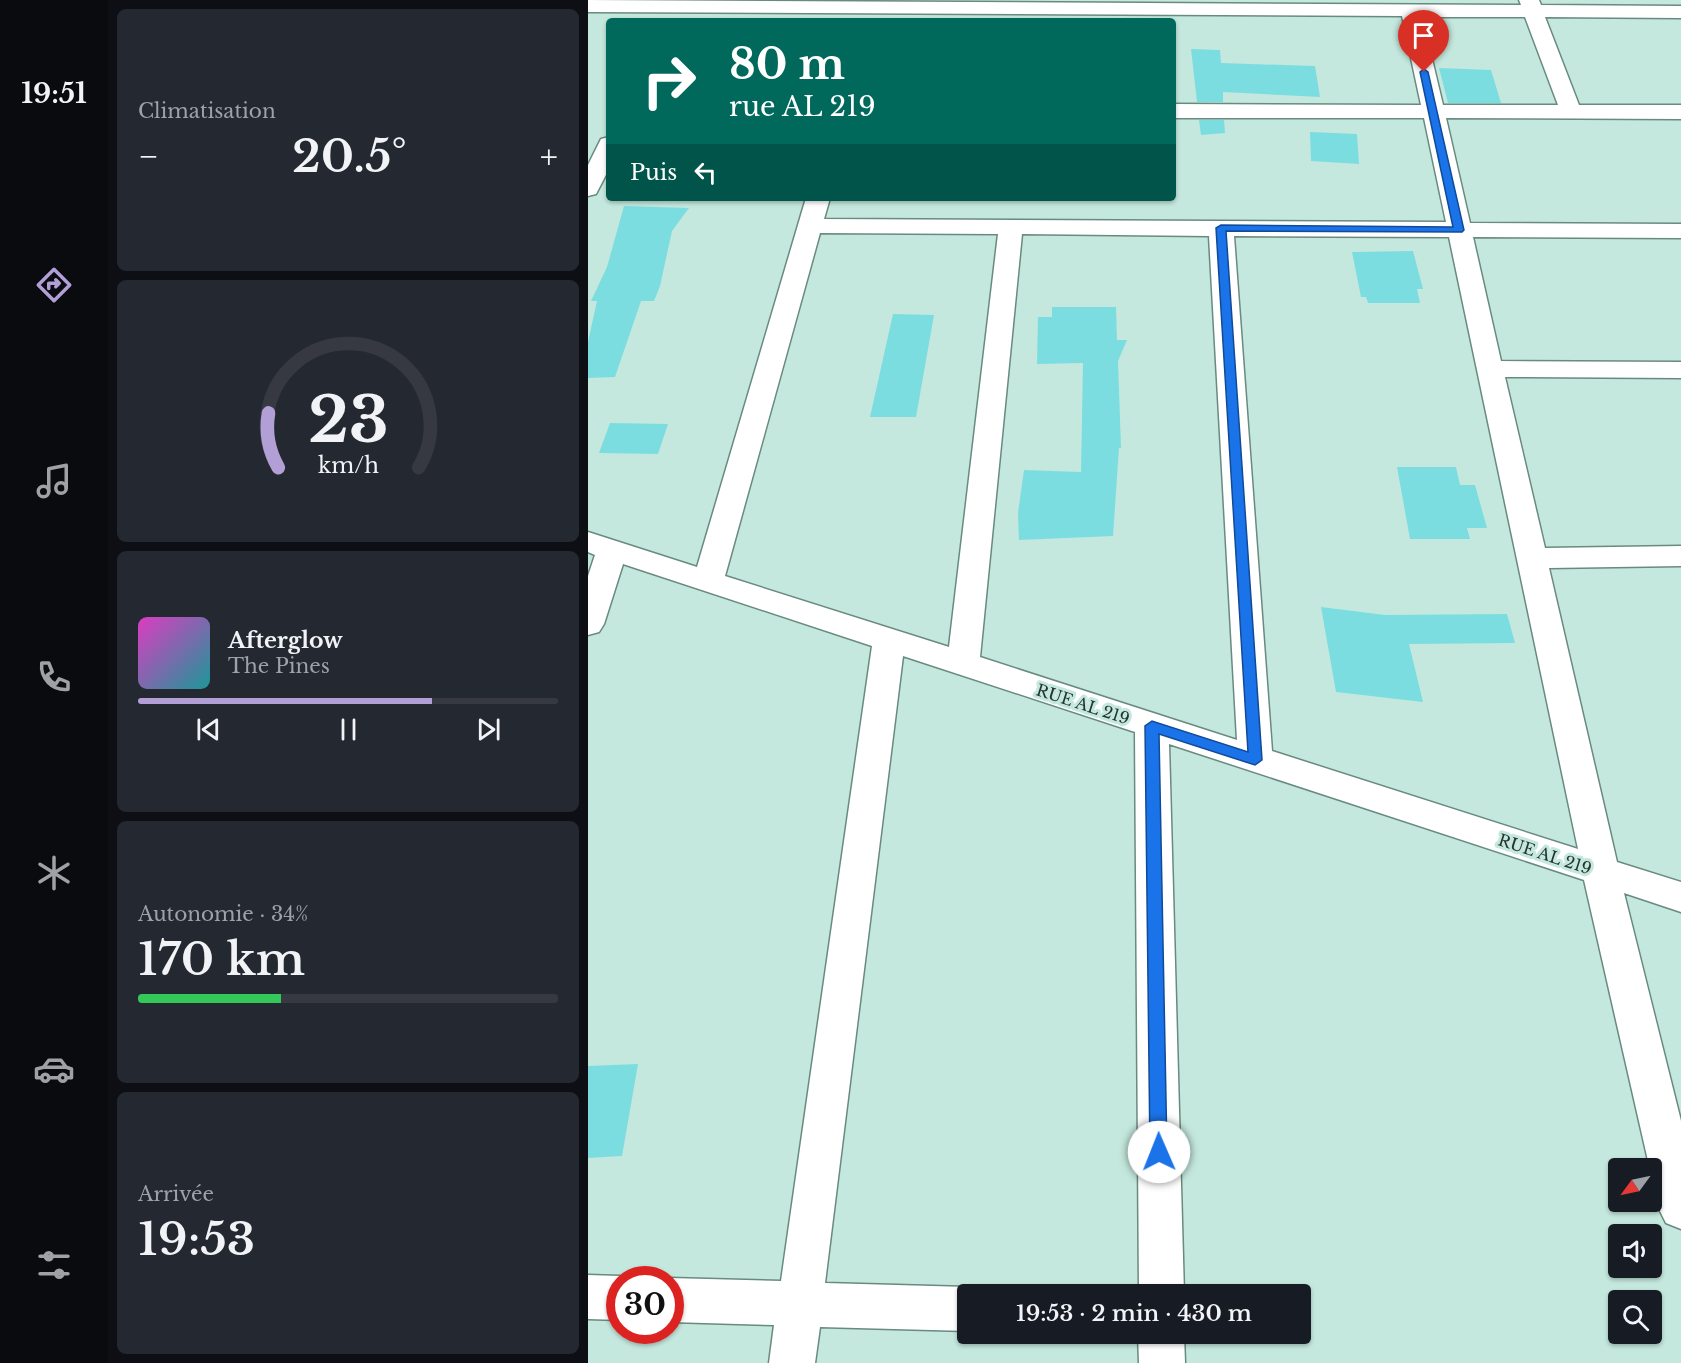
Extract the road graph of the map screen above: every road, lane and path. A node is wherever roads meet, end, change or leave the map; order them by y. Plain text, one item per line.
1 (1070, 4) edge
2 (1292, 5) edge
3 (588, 6) edge
4 (1531, 6) edge
5 (1411, 11) junction
6 (1681, 12) edge
7 (669, 14) edge
8 (868, 14) edge
9 (1176, 111) edge
10 (1433, 112) junction
11 (1571, 112) junction
12 (1681, 112) edge
13 (606, 150) edge
14 (588, 189) edge
15 (817, 201) edge
16 (809, 226) junction
17 (1011, 227) junction
18 (1221, 228) junction
19 (1459, 230) junction
20 (1681, 231) edge
21 (1490, 369) junction
22 (1681, 370) edge
23 (600, 546) edge
24 (1681, 556) edge
25 (1532, 558) junction
26 (708, 582) junction
27 (588, 624) edge
28 (889, 640) junction
29 (963, 664) junction
30 (1152, 726) junction
31 (1255, 760) junction
32 (1601, 873) junction
33 (1681, 897) edge
34 (1681, 1209) edge
35 (1161, 1284) edge
36 (588, 1297) edge
37 (606, 1298) edge
38 (684, 1300) edge
39 (800, 1304) junction
40 (957, 1309) edge
41 (1161, 1344) edge
42 (792, 1363) edge
43 (1162, 1363) edge

1 - 2 street
1 - 8 street
2 - 5 street
3 - 7 street
4 - 5 street
4 - 6 street
4 - 11 street
5 - 10 street
7 - 8 street
9 - 10 street
10 - 11 street
10 - 19 street
11 - 12 street
13 - 14 street
15 - 16 street
16 - 17 street
16 - 26 street
17 - 18 street
17 - 29 street
18 - 19 street
18 - 31 street
19 - 20 street
19 - 21 street
21 - 22 street
21 - 25 street
23 - 26 street, RUE AL 219
23 - 27 street
24 - 25 street
25 - 32 street
26 - 28 street, RUE AL 219
28 - 29 street, RUE AL 219
28 - 39 street
29 - 30 street, RUE AL 219
30 - 31 street, RUE AL 219
30 - 35 street
31 - 32 street, RUE AL 219
32 - 33 street, RUE AL 219
32 - 34 street
36 - 37 street
38 - 39 street
39 - 40 street
39 - 42 street
41 - 43 street

